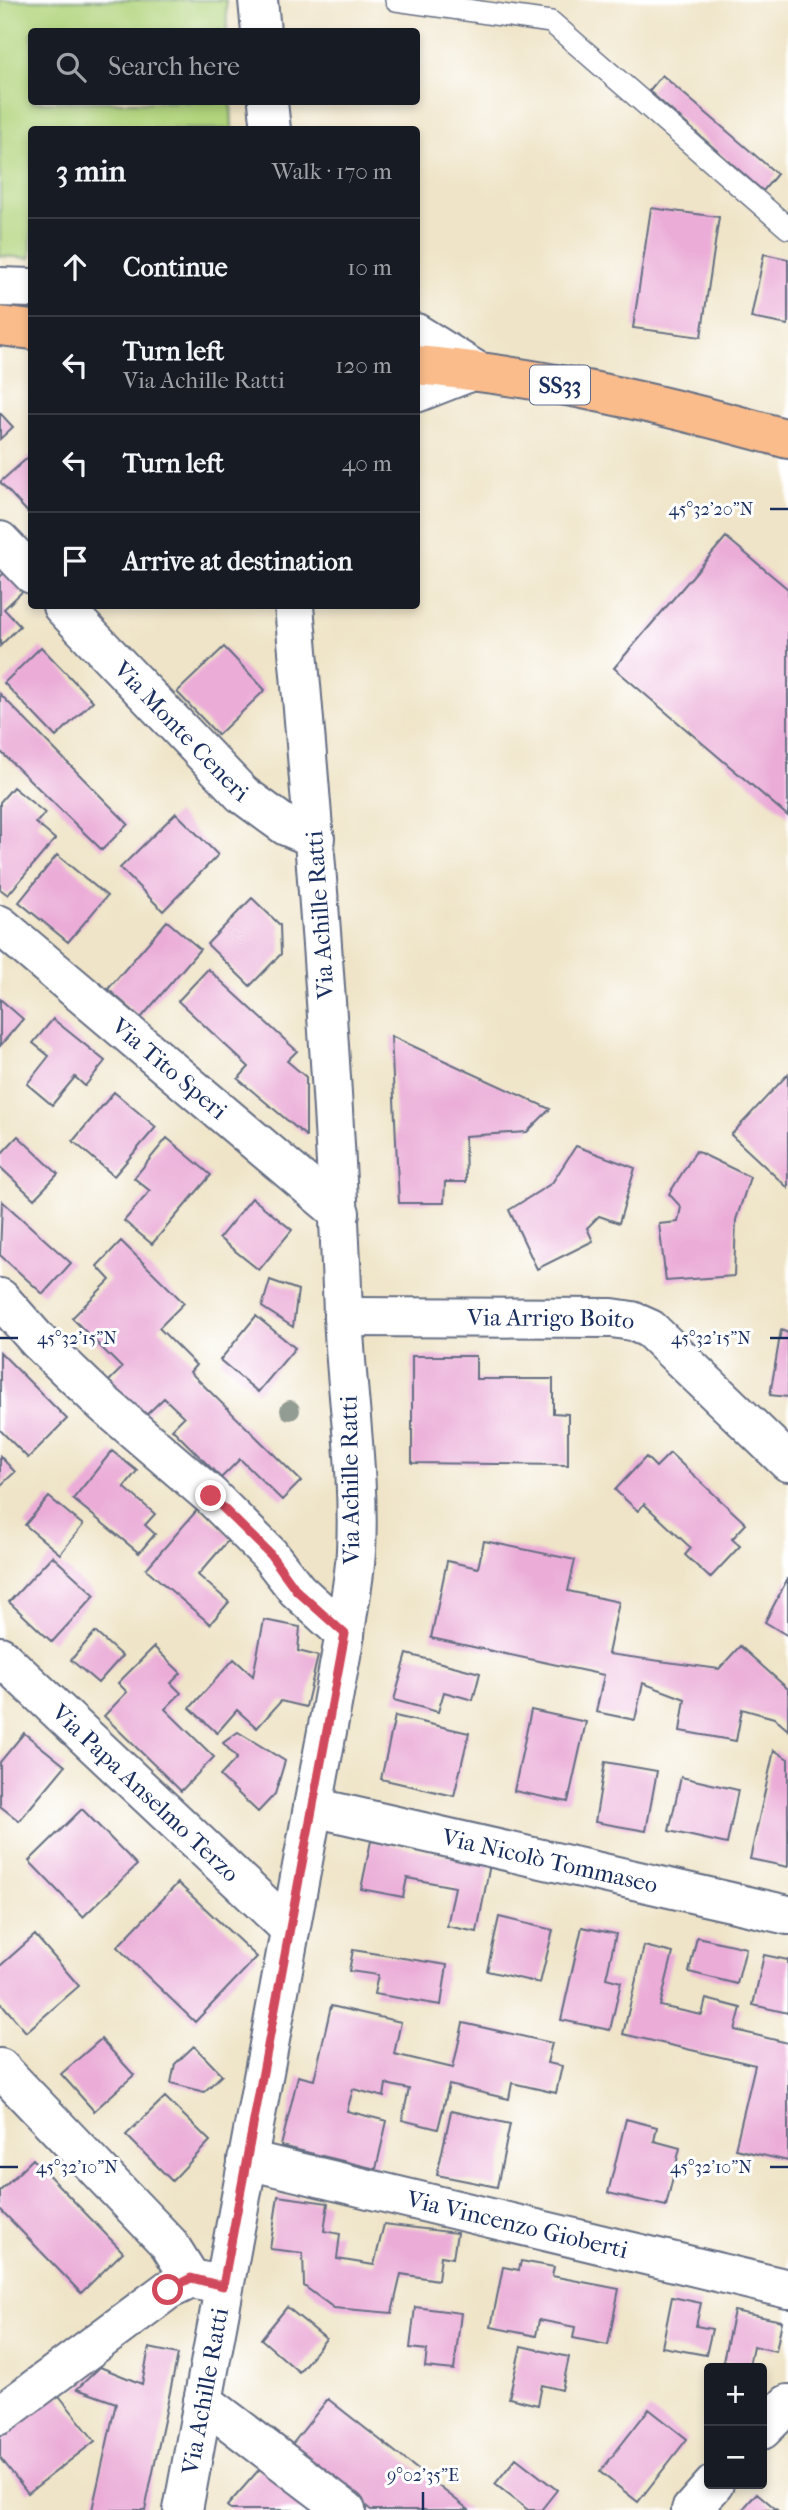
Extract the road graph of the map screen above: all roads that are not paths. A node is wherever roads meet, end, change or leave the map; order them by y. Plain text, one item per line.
1 (258, 0) edge
2 (396, 0) edge
3 (261, 28) edge
4 (268, 105) edge
5 (271, 126) edge
6 (788, 228) edge
7 (0, 287) edge
8 (28, 288) edge
9 (0, 326) edge
10 (28, 330) edge
11 (420, 336) edge
12 (420, 365) edge
13 (475, 370) junction
14 (420, 391) edge
15 (788, 439) edge
16 (0, 541) edge
17 (28, 570) edge
18 (64, 609) edge
19 (295, 609) edge
20 (315, 838) junction
21 (0, 925) edge
22 (340, 1213) junction
23 (0, 1297) edge
24 (343, 1317) junction
25 (788, 1462) edge
26 (345, 1634) junction
27 (0, 1656) edge
28 (313, 1807) junction
29 (788, 1916) edge
30 (290, 1929) junction
31 (0, 2068) edge
32 (247, 2160) junction
33 (207, 2282) junction
34 (788, 2289) edge
35 (203, 2401) junction
36 (788, 2404) edge
37 (0, 2414) edge
38 (766, 2426) edge
39 (710, 2489) edge
40 (183, 2510) edge
41 (345, 2510) edge
42 (691, 2510) edge

1 - 3 street
2 - 6 lane
4 - 5 street
7 - 8 street
9 - 10 main road
11 - 13 street
12 - 13 main road, SS33
13 - 14 street
13 - 15 main road, SS33
16 - 17 street
18 - 20 street, Via Monte Ceneri
19 - 20 street, Via Achille Ratti
20 - 22 street, Via Achille Ratti
21 - 22 street, Via Tito Speri
22 - 24 street, Via Achille Ratti
23 - 26 street
24 - 25 street, Via Arrigo Boito
24 - 26 street, Via Achille Ratti
26 - 28 street, Via Achille Ratti
27 - 30 street, Via Papa Anselmo Terzo
28 - 29 street, Via Nicolò Tommaseo
28 - 30 street, Via Achille Ratti
30 - 32 street, Via Achille Ratti
31 - 33 street
32 - 33 street, Via Achille Ratti
32 - 34 street, Via Vincenzo Gioberti
33 - 35 street, Via Achille Ratti
33 - 37 street
35 - 40 street, Via Achille Ratti
35 - 41 street
36 - 38 street
39 - 42 street

